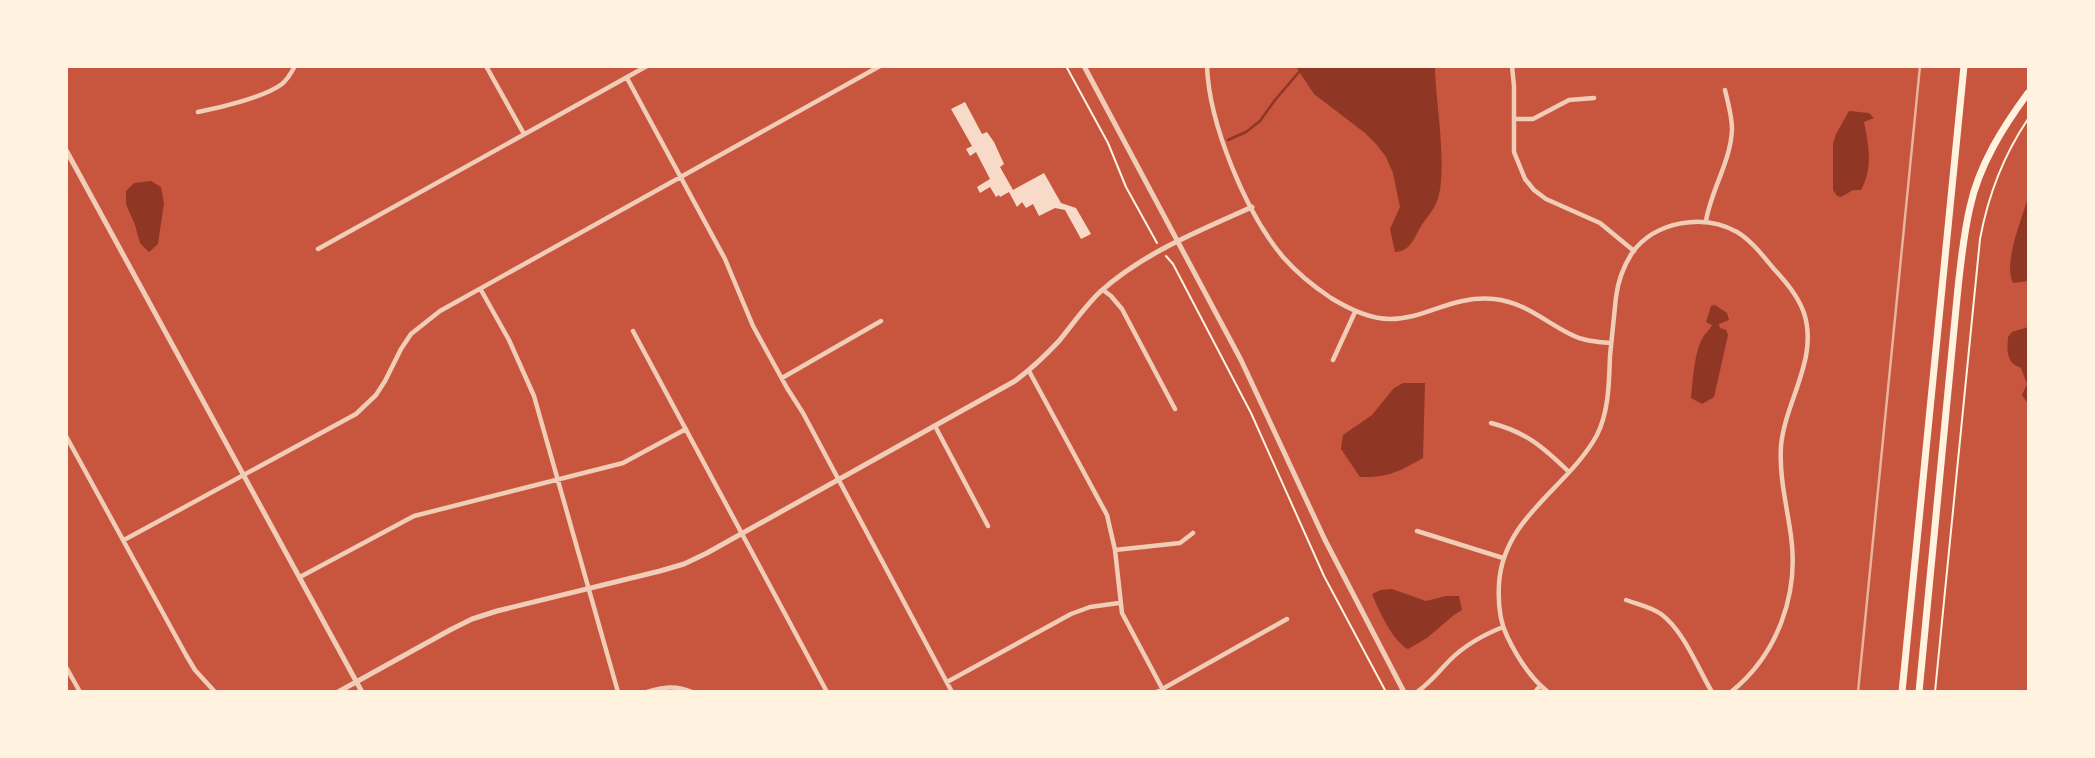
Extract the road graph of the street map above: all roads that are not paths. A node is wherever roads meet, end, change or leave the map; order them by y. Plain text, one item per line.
1 (295, 66) edge
2 (486, 66) edge
3 (647, 66) edge
4 (880, 66) edge
5 (1084, 66) edge
6 (1207, 66) edge
7 (1512, 66) edge
8 (1964, 66) edge
9 (627, 78) junction
10 (1725, 90) dead end
11 (2028, 93) edge
12 (1594, 98) dead end
13 (198, 112) dead end
14 (1514, 119) junction
15 (524, 134) junction
16 (66, 150) edge
17 (681, 177) junction
18 (1252, 207) junction
19 (1706, 221) junction
20 (1178, 241) junction
21 (318, 249) dead end
22 (1634, 251) junction
23 (481, 289) junction
24 (1102, 290) junction
25 (1355, 312) junction
26 (881, 321) dead end
27 (633, 331) dead end
28 (1611, 343) junction
29 (1334, 360) dead end
30 (1029, 371) junction
31 (782, 378) junction
32 (1175, 409) dead end
33 (1490, 423) dead end
34 (935, 426) junction
35 (686, 429) junction
36 (66, 436) edge
37 (1569, 471) junction
38 (244, 475) junction
39 (558, 479) junction
40 (839, 479) junction
41 (988, 526) dead end
42 (1417, 531) dead end
43 (743, 533) junction
44 (1193, 533) dead end
45 (124, 540) junction
46 (1115, 550) junction
47 (1503, 558) junction
48 (300, 577) junction
49 (589, 588) junction
50 (1626, 600) dead end
51 (1119, 603) junction
52 (1287, 619) dead end
53 (1503, 627) junction
54 (66, 667) edge
55 (357, 682) junction
56 (947, 682) junction
57 (1541, 686) junction
58 (80, 691) edge
59 (215, 691) edge
60 (338, 691) edge
61 (362, 691) edge
62 (618, 691) edge
63 (647, 691) edge
64 (692, 691) edge
65 (827, 691) edge
66 (952, 691) edge
67 (1161, 691) edge
68 (1404, 691) edge
69 (1417, 691) edge
70 (1535, 691) edge
71 (1548, 691) edge
72 (1712, 691) edge
73 (1731, 691) edge
74 (1902, 691) edge
75 (1919, 691) edge

1 - 13 street
2 - 15 street
3 - 9 street
4 - 17 street
5 - 20 street
6 - 18 street
7 - 14 street
8 - 74 highway
9 - 15 street
9 - 17 street
10 - 19 street
11 - 75 highway
12 - 14 street
14 - 22 street
15 - 21 street
16 - 38 street
17 - 23 street
17 - 31 street
18 - 20 street
18 - 25 street
19 - 22 street
19 - 73 street
20 - 24 street
20 - 68 street
22 - 28 street
23 - 38 street
23 - 39 street
24 - 30 street
24 - 32 street
25 - 28 street
25 - 29 street
26 - 31 street
27 - 35 street
28 - 37 street
30 - 34 street
30 - 46 street
31 - 40 street
33 - 37 street
34 - 40 street
34 - 41 street
35 - 39 street
35 - 43 street
36 - 45 street
37 - 47 street
38 - 45 street
38 - 48 street
39 - 48 street
39 - 49 street
40 - 43 street
40 - 56 street
42 - 47 street
43 - 49 street
43 - 65 street
44 - 46 street
45 - 59 street
46 - 51 street
47 - 53 street
48 - 55 street
49 - 55 street
49 - 62 street
50 - 72 street
51 - 56 street
51 - 67 street
52 - 67 street
53 - 57 street
53 - 69 street
54 - 58 street
55 - 60 street
55 - 61 street
56 - 66 street
57 - 70 street
57 - 71 street
63 - 64 street

